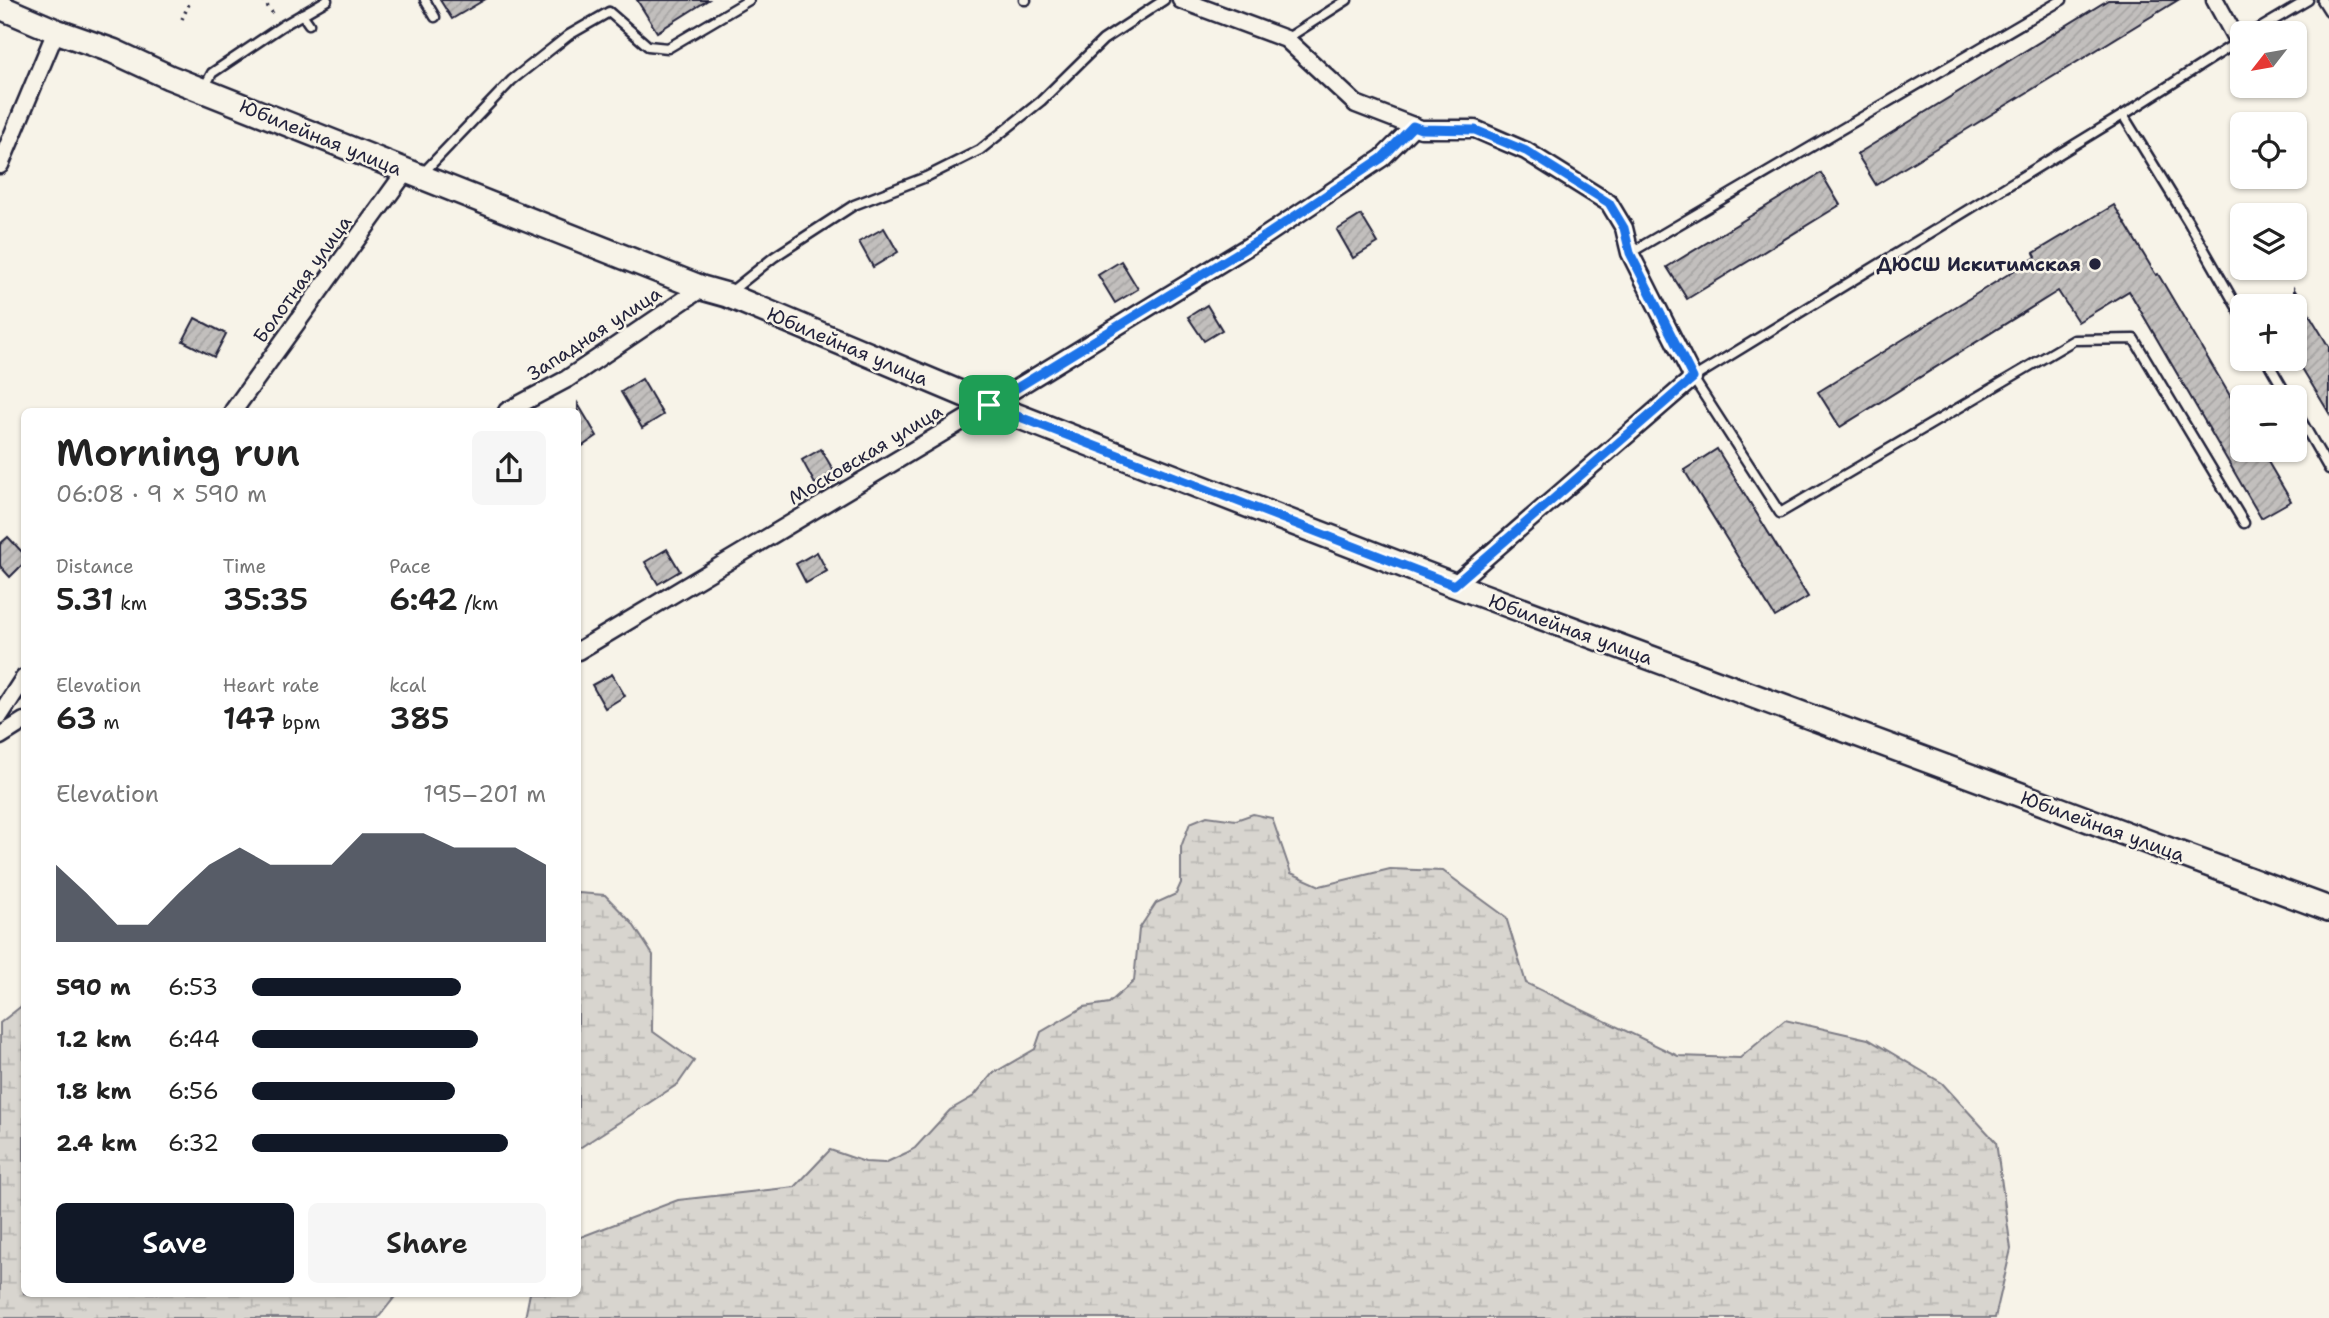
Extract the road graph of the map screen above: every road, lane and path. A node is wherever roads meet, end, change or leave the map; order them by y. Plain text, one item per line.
1 (191, 0) edge
2 (263, 0) edge
3 (327, 0) edge
4 (425, 0) edge
5 (749, 0) edge
6 (1164, 0) edge
7 (1181, 0) edge
8 (1347, 0) edge
9 (2062, 0) edge
10 (2215, 0) edge
11 (2308, 0) edge
12 (2322, 0) edge
13 (0, 7) edge
14 (2329, 10) edge
15 (302, 14) junction
16 (435, 17) dead end
17 (182, 19) dead end
18 (2272, 21) edge
19 (309, 24) dead end
20 (2230, 25) edge
21 (282, 26) junction
22 (56, 31) junction
23 (1286, 38) junction
24 (2230, 47) edge
25 (202, 90) junction
26 (2123, 115) junction
27 (1413, 126) junction
28 (0, 165) edge
29 (413, 173) junction
30 (1630, 253) junction
31 (702, 288) junction
32 (727, 295) junction
33 (2230, 295) edge
34 (1693, 378) junction
35 (989, 405) junction
36 (235, 408) edge
37 (513, 408) edge
38 (2307, 431) edge
39 (2329, 469) edge
40 (2244, 523) dead end
41 (1454, 585) junction
42 (581, 648) edge
43 (21, 683) edge
44 (0, 715) edge
45 (21, 723) edge
46 (0, 736) edge
47 (2329, 909) edge

1 - 17 path
2 - 21 path
3 - 15 lane
4 - 16 lane
5 - 29 lane
6 - 32 lane
7 - 23 street
8 - 23 lane
9 - 30 lane
10 - 20 street
11 - 18 lane
12 - 14 lane
13 - 22 main road, Юбилейная улица
15 - 19 lane
15 - 21 lane
21 - 25 lane
22 - 25 main road, Юбилейная улица
22 - 28 street
23 - 27 street
24 - 26 lane
25 - 29 main road, Юбилейная улица
26 - 33 lane
26 - 34 lane
27 - 30 street
27 - 35 street, Московская улица
29 - 31 main road, Юбилейная улица
29 - 36 street, Болотная улица
30 - 34 street
31 - 32 main road, Юбилейная улица
31 - 37 street, Западная улица
32 - 35 main road, Юбилейная улица
34 - 40 lane
34 - 41 street
35 - 41 main road, Юбилейная улица
35 - 42 street, Московская улица
38 - 39 lane
41 - 47 main road, Юбилейная улица
43 - 44 street
45 - 46 street

